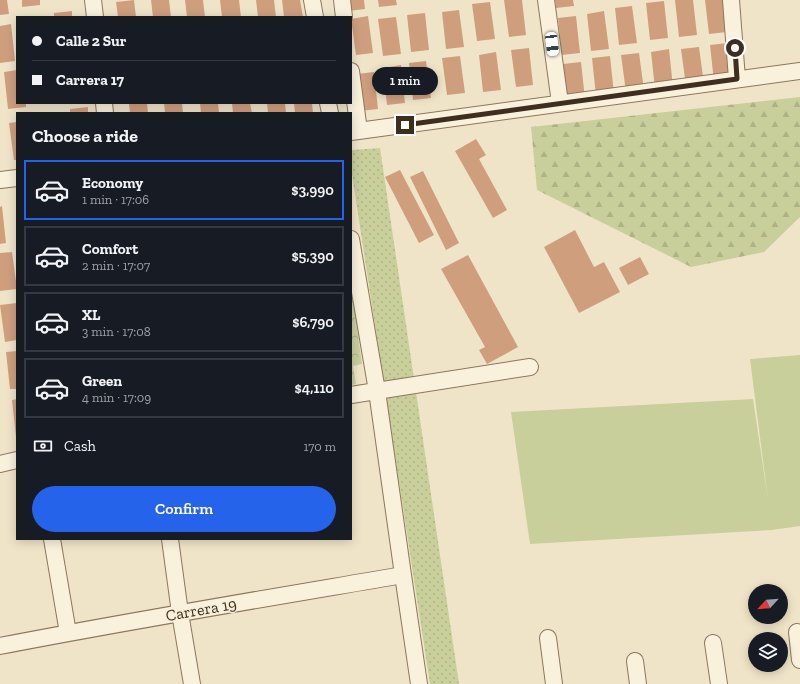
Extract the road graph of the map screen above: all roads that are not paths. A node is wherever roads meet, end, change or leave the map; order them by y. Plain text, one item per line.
1 (93, 0) edge
2 (312, 0) edge
3 (342, 0) edge
4 (546, 0) edge
5 (731, 0) edge
6 (95, 16) edge
7 (315, 16) edge
8 (344, 16) edge
9 (800, 70) edge
10 (737, 79) junction
11 (352, 86) edge
12 (560, 103) junction
13 (355, 132) edge
14 (16, 178) edge
15 (0, 180) edge
16 (352, 245) edge
17 (530, 367) dead end
18 (377, 390) junction
19 (352, 395) edge
20 (16, 460) edge
21 (0, 464) edge
22 (52, 540) edge
23 (170, 540) edge
24 (403, 575) junction
25 (180, 613) junction
26 (797, 632) dead end
27 (68, 633) junction
28 (548, 638) dead end
29 (713, 643) dead end
30 (0, 646) edge
31 (800, 660) edge
32 (635, 661) dead end
33 (192, 684) edge
34 (419, 684) edge
35 (554, 684) edge
36 (638, 684) edge
37 (719, 684) edge

1 - 6 street
2 - 7 street
3 - 8 street
4 - 12 street
5 - 10 street
9 - 10 street
10 - 12 street
11 - 13 street
12 - 13 street
14 - 15 street
16 - 18 street
17 - 18 street
18 - 19 street
18 - 24 street
20 - 21 street
22 - 27 street
23 - 25 street
24 - 25 street, Carrera 19
24 - 34 street
25 - 27 street, Carrera 19
25 - 33 street
26 - 31 street
27 - 30 street, Carrera 19
28 - 35 street
29 - 37 street
32 - 36 street

